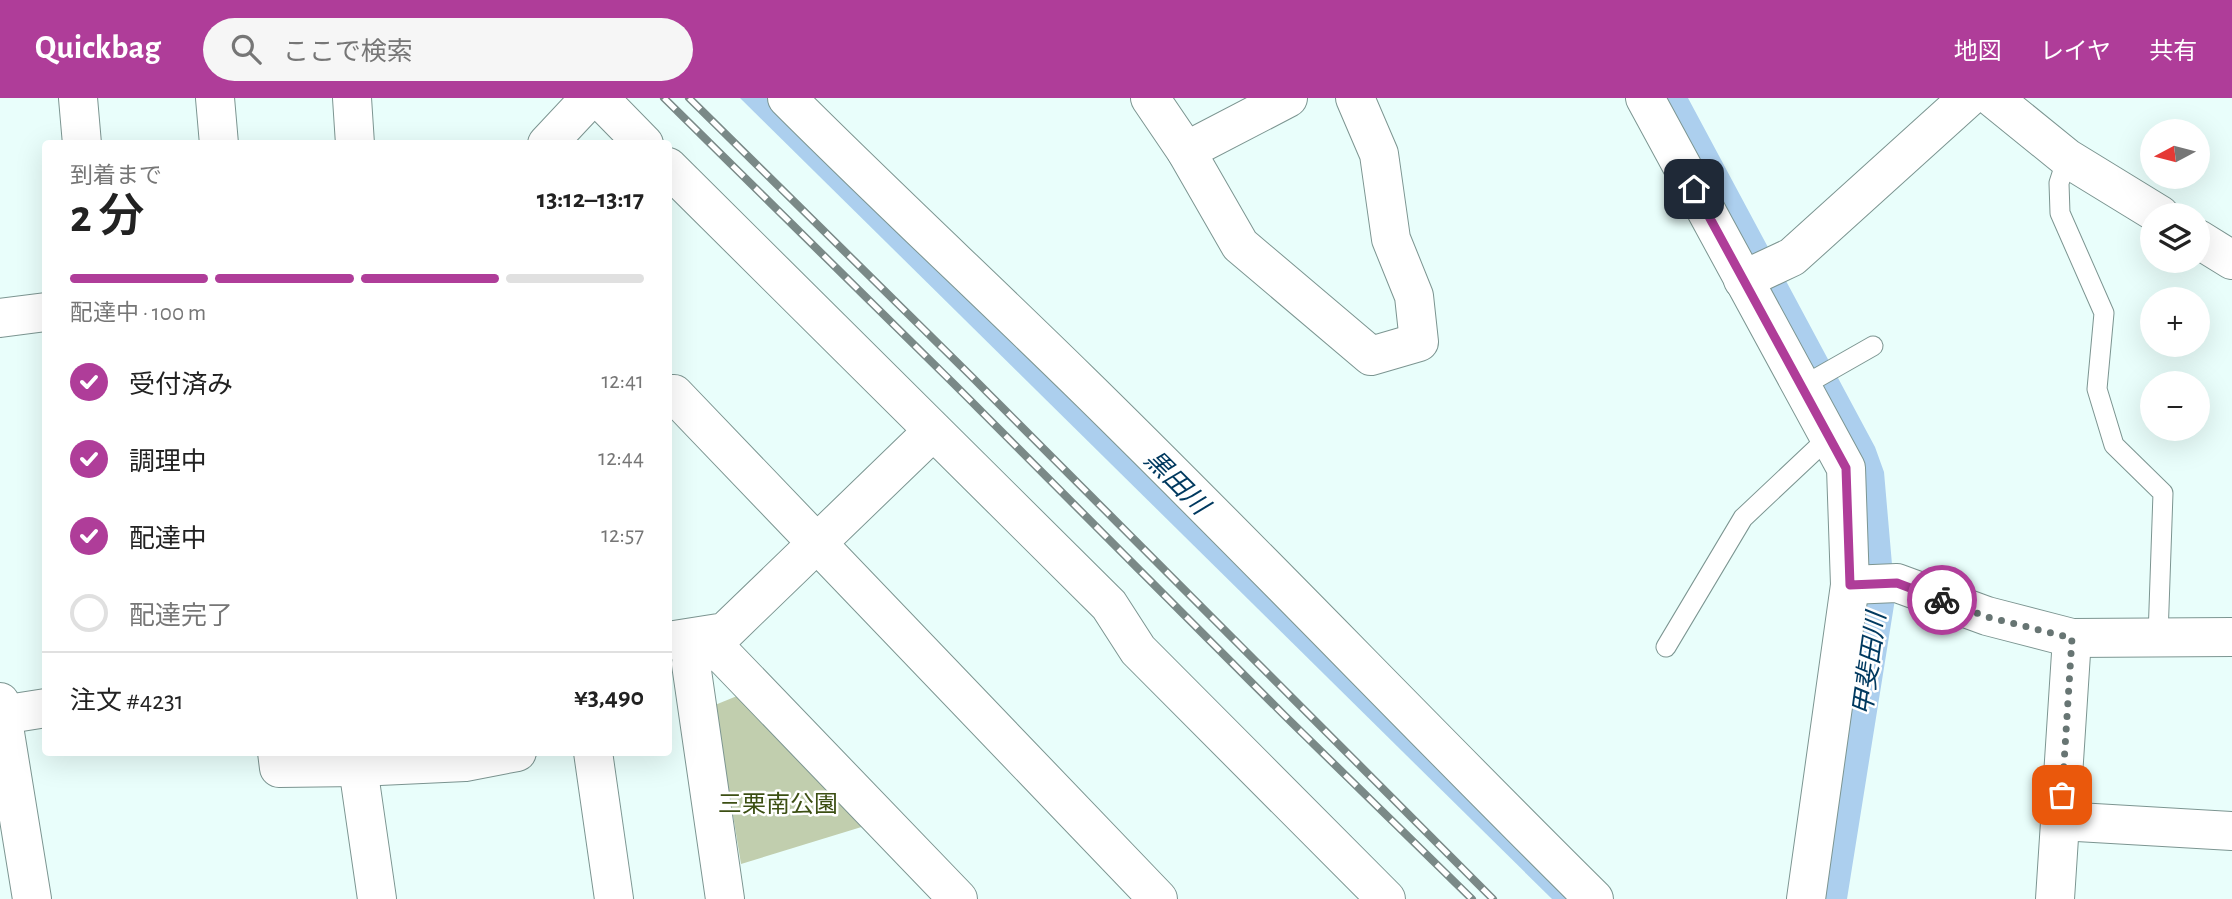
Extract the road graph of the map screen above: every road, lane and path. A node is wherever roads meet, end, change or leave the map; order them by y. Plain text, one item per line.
1 (78, 98) edge
2 (215, 98) edge
3 (352, 98) edge
4 (590, 98) edge
5 (599, 98) edge
6 (787, 98) edge
7 (1150, 98) edge
8 (1288, 98) edge
9 (1355, 98) edge
10 (1645, 98) edge
11 (1968, 98) edge
12 (1993, 98) edge
13 (82, 140) edge
14 (219, 140) edge
15 (355, 140) edge
16 (551, 140) edge
17 (641, 140) edge
18 (1186, 151) junction
19 (2067, 158) junction
20 (672, 171) edge
21 (2140, 203) edge
22 (2210, 246) edge
23 (2232, 260) edge
24 (1743, 279) junction
25 (42, 313) edge
26 (0, 318) edge
27 (1873, 345) dead end
28 (1804, 385) junction
29 (672, 394) edge
30 (933, 431) junction
31 (1829, 437) junction
32 (818, 543) junction
33 (1869, 585) junction
34 (2232, 637) edge
35 (2072, 638) junction
36 (2158, 638) junction
37 (683, 639) edge
38 (1667, 647) dead end
39 (42, 708) edge
40 (1, 709) edge
41 (278, 756) edge
42 (496, 756) edge
43 (594, 756) edge
44 (358, 767) junction
45 (2060, 821) junction
46 (2232, 831) edge
47 (32, 899) edge
48 (377, 899) edge
49 (614, 899) edge
50 (725, 899) edge
51 (958, 899) edge
52 (1158, 899) edge
53 (1386, 899) edge
54 (1594, 899) edge
55 (1806, 899) edge
56 (2055, 899) edge

1 - 13 street
2 - 14 street
3 - 15 street
4 - 16 street
5 - 17 street
6 - 54 street
7 - 18 street
8 - 18 street
9 - 18 street
10 - 24 street
11 - 24 street
12 - 19 street
19 - 21 street
19 - 36 lane
20 - 30 street
22 - 23 street
24 - 28 street
25 - 26 street
27 - 28 lane
28 - 31 street
29 - 32 street
30 - 32 street
30 - 53 street
31 - 33 street
31 - 38 lane
32 - 37 street
32 - 52 street
33 - 35 street
33 - 55 street
34 - 36 street
35 - 36 street
35 - 45 street
37 - 50 street
37 - 51 street
39 - 40 street
40 - 47 street
41 - 44 street
42 - 44 street
43 - 49 street
44 - 48 street
45 - 46 street
45 - 56 street

